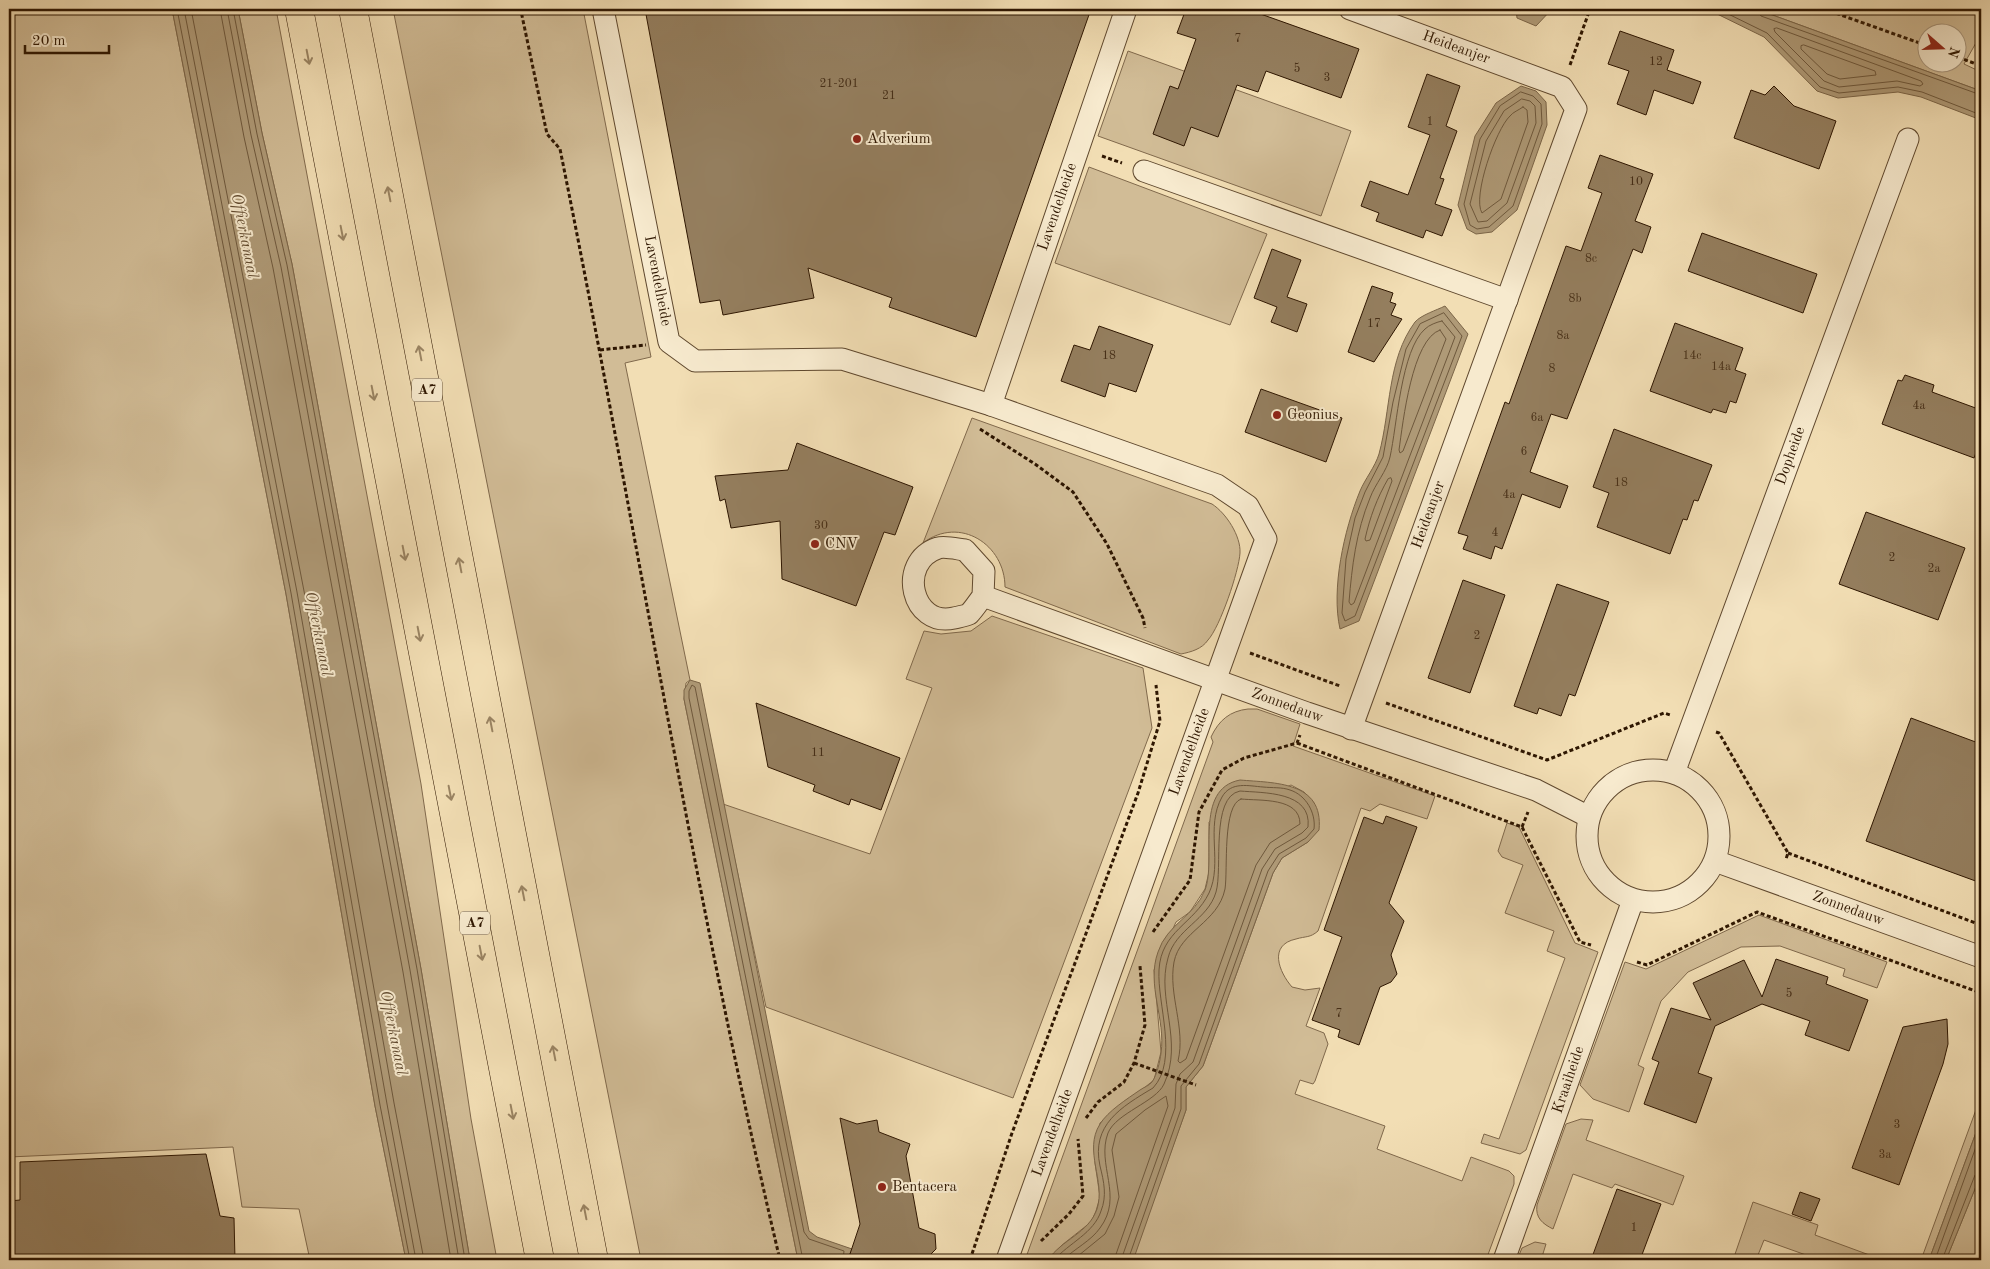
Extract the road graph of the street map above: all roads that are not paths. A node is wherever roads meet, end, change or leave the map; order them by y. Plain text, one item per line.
1 (299, 9) edge
2 (354, 9) edge
3 (604, 9) edge
4 (1126, 9) edge
5 (1350, 9) edge
6 (1908, 139) dead end
7 (1144, 171) road end
8 (1506, 300) junction
9 (991, 404) junction
10 (983, 596) dead end
11 (1216, 680) junction
12 (1351, 729) junction
13 (1674, 773) junction
14 (1590, 817) junction
15 (1715, 861) junction
16 (1633, 900) junction
17 (1981, 957) edge
18 (540, 1260) edge
19 (594, 1260) edge
20 (1007, 1260) edge
21 (1504, 1260) edge

1 -> 18 highway, A7
19 -> 2 highway, A7
3 - 9 street, Lavendelheide
4 - 9 street, Lavendelheide
5 - 8 street, Heideanjer
6 - 13 street, Dopheide
7 - 8 street
8 - 12 street, Heideanjer
9 - 11 street, Lavendelheide
10 - 11 street, Zonnedauw
11 - 12 street, Zonnedauw
11 - 20 street, Lavendelheide
12 - 14 street, Zonnedauw
13 - 14 street
13 - 15 street
14 - 16 street
15 - 16 street
15 - 17 street, Zonnedauw
16 - 21 street, Kraaiheide

